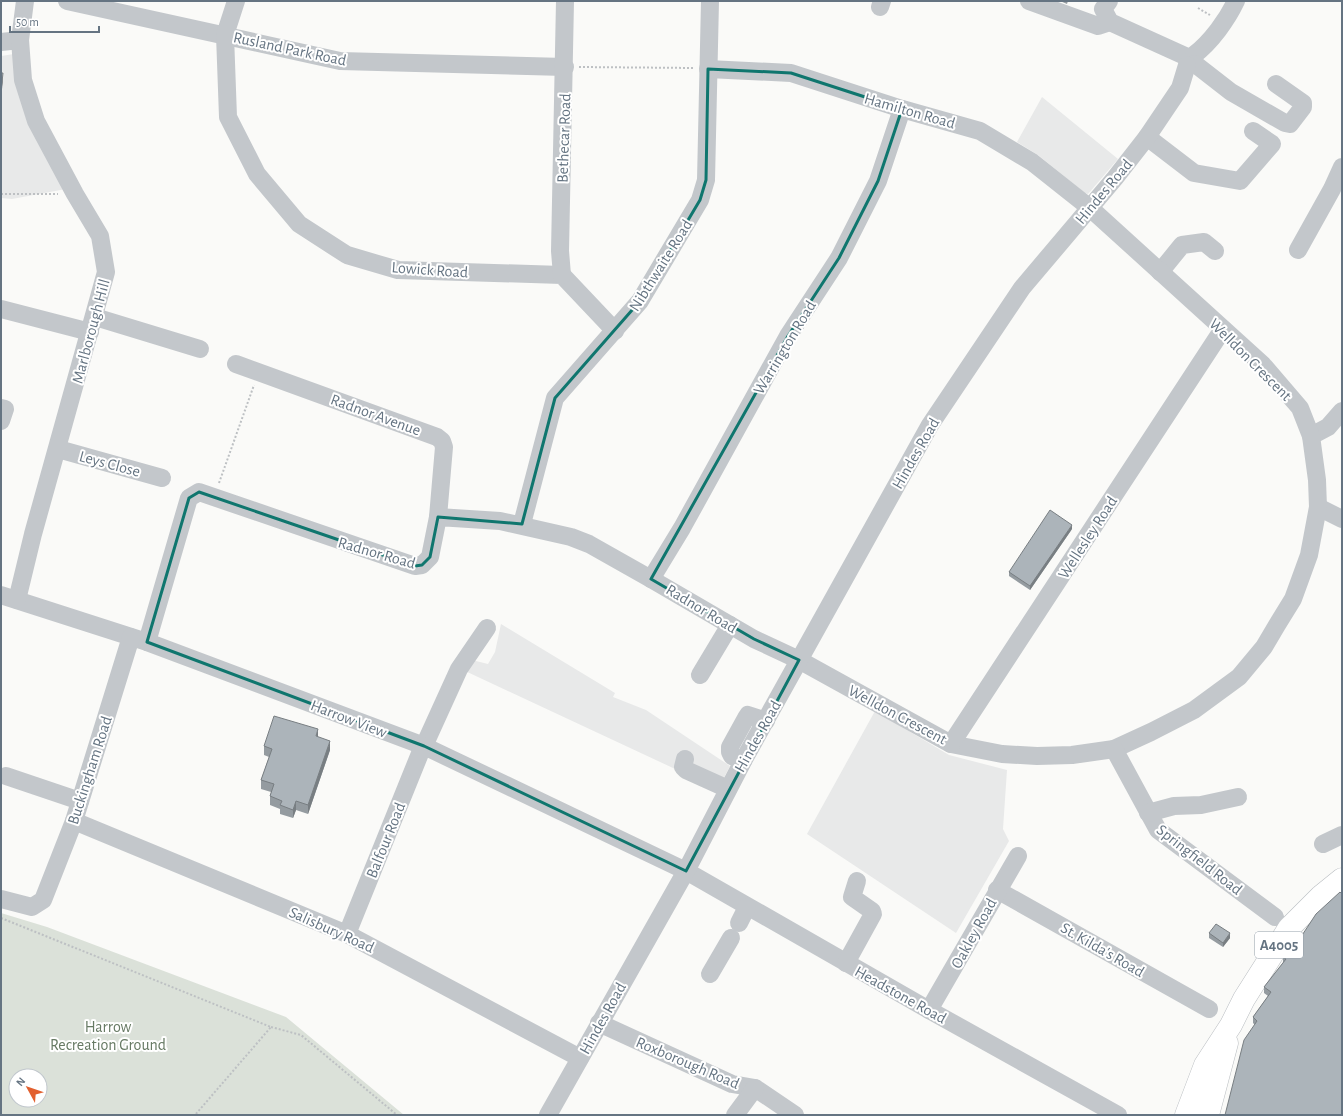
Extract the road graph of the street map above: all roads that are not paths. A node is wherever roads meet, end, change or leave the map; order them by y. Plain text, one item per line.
1 (25, 1) edge
2 (67, 1) edge
3 (236, 1) edge
4 (565, 1) edge
5 (710, 1) edge
6 (1029, 1) edge
7 (1109, 1) edge
8 (1237, 4) edge
9 (1110, 22) junction
10 (225, 35) junction
11 (20, 40) junction
12 (1, 42) edge
13 (1190, 60) junction
14 (565, 67) junction
15 (708, 69) junction
16 (1276, 84) dead end
17 (902, 109) junction
18 (1253, 131) dead end
19 (1147, 137) junction
20 (1342, 167) edge
21 (1090, 208) junction
22 (1298, 250) dead end
23 (1215, 251) dead end
24 (1160, 272) junction
25 (562, 276) junction
26 (1, 309) edge
27 (92, 324) junction
28 (1223, 329) junction
29 (615, 331) junction
30 (200, 349) dead end
31 (236, 364) dead end
32 (1, 408) edge
33 (1342, 411) edge
34 (1, 421) edge
35 (1311, 436) junction
36 (58, 449) junction
37 (162, 478) dead end
38 (1318, 507) junction
39 (438, 517) junction
40 (1342, 519) edge
41 (522, 524) junction
42 (652, 578) junction
43 (9, 598) edge
44 (730, 625) junction
45 (487, 628) dead end
46 (139, 640) junction
47 (799, 660) junction
48 (700, 675) dead end
49 (951, 744) junction
50 (423, 746) junction
51 (1114, 749) junction
52 (684, 759) dead end
53 (6, 776) dead end
54 (728, 789) junction
55 (1238, 797) dead end
56 (80, 801) junction
57 (1148, 813) junction
58 (74, 821) junction
59 (1342, 835) edge
60 (1323, 844) dead end
61 (1018, 856) dead end
62 (683, 875) junction
63 (1342, 879) edge
64 (857, 881) dead end
65 (997, 890) junction
66 (1, 899) edge
67 (747, 907) junction
68 (1275, 917) dead end
69 (347, 934) junction
70 (846, 963) junction
71 (710, 974) dead end
72 (1209, 1009) dead end
73 (929, 1010) junction
74 (599, 1023) junction
75 (1231, 1025) junction
76 (580, 1058) junction
77 (755, 1088) junction
78 (1183, 1114) edge
79 (548, 1115) edge
80 (735, 1115) edge
81 (795, 1115) edge
82 (1118, 1115) edge
83 (1208, 1115) edge

1 - 11 street, Marlborough Hill
2 - 10 street, Rusland Park Road
3 - 10 street
4 - 14 street, Bethecar Road
5 - 15 street, Nibthwaite Road
6 - 9 street
7 - 9 street
8 - 13 street, Hindes Road
9 - 13 street
10 - 14 street, Rusland Park Road
10 - 25 street, Lowick Road
11 - 12 street
11 - 27 street, Marlborough Hill
13 - 16 street
13 - 19 street, Hindes Road
14 - 25 street, Bethecar Road
15 - 17 street, Hamilton Road
15 - 29 street, Nibthwaite Road
17 - 21 street, Hamilton Road
17 - 42 street, Warrington Road
18 - 19 street
19 - 21 street, Hindes Road
20 - 22 street
21 - 24 street, Welldon Crescent
21 - 47 street, Hindes Road
23 - 24 street
24 - 28 street, Welldon Crescent
25 - 29 street
26 - 27 street
27 - 30 street
27 - 36 street, Marlborough Hill
28 - 35 street, Welldon Crescent
28 - 49 street, Wellesley Road
29 - 41 street, Nibthwaite Road
31 - 39 street, Radnor Avenue
32 - 34 street
33 - 35 street
35 - 38 street, Welldon Crescent
36 - 37 street, Leys Close
36 - 43 street, Marlborough Hill
38 - 40 street
38 - 51 street, Welldon Crescent
39 - 41 street, Radnor Road
39 - 46 street, Radnor Road
41 - 42 street, Radnor Road
42 - 44 street, Radnor Road
43 - 46 street, Harrow View
44 - 47 street, Radnor Road
44 - 48 street
45 - 50 street, Balfour Road
46 - 50 street, Harrow View
46 - 56 street, Buckingham Road
47 - 49 street, Welldon Crescent
47 - 54 street, Hindes Road
49 - 51 street, Welldon Crescent
50 - 62 street, Harrow View
50 - 69 street, Balfour Road
51 - 57 street, Springfield Road
52 - 54 street
53 - 56 street
54 - 62 street, Hindes Road
55 - 57 street
56 - 58 street, Buckingham Road
57 - 68 street, Springfield Road
58 - 66 street, Buckingham Road
58 - 69 street, Salisbury Road
59 - 60 street
61 - 65 street, Oakley Road
62 - 67 street, Headstone Road
62 - 74 street, Hindes Road
63 - 75 main road, A4005
64 - 70 street
65 - 72 street, St. Kilda's Road
65 - 73 street, Oakley Road
67 - 70 street, Headstone Road
67 - 71 street
69 - 76 street, Salisbury Road
70 - 73 street, Headstone Road
73 - 82 street, Headstone Road
74 - 76 street, Hindes Road
74 - 77 street, Roxborough Road
75 - 78 main road, A4005
75 - 83 main road, A4005
76 - 79 street, Hindes Road
77 - 80 street
77 - 81 street, Roxborough Road

